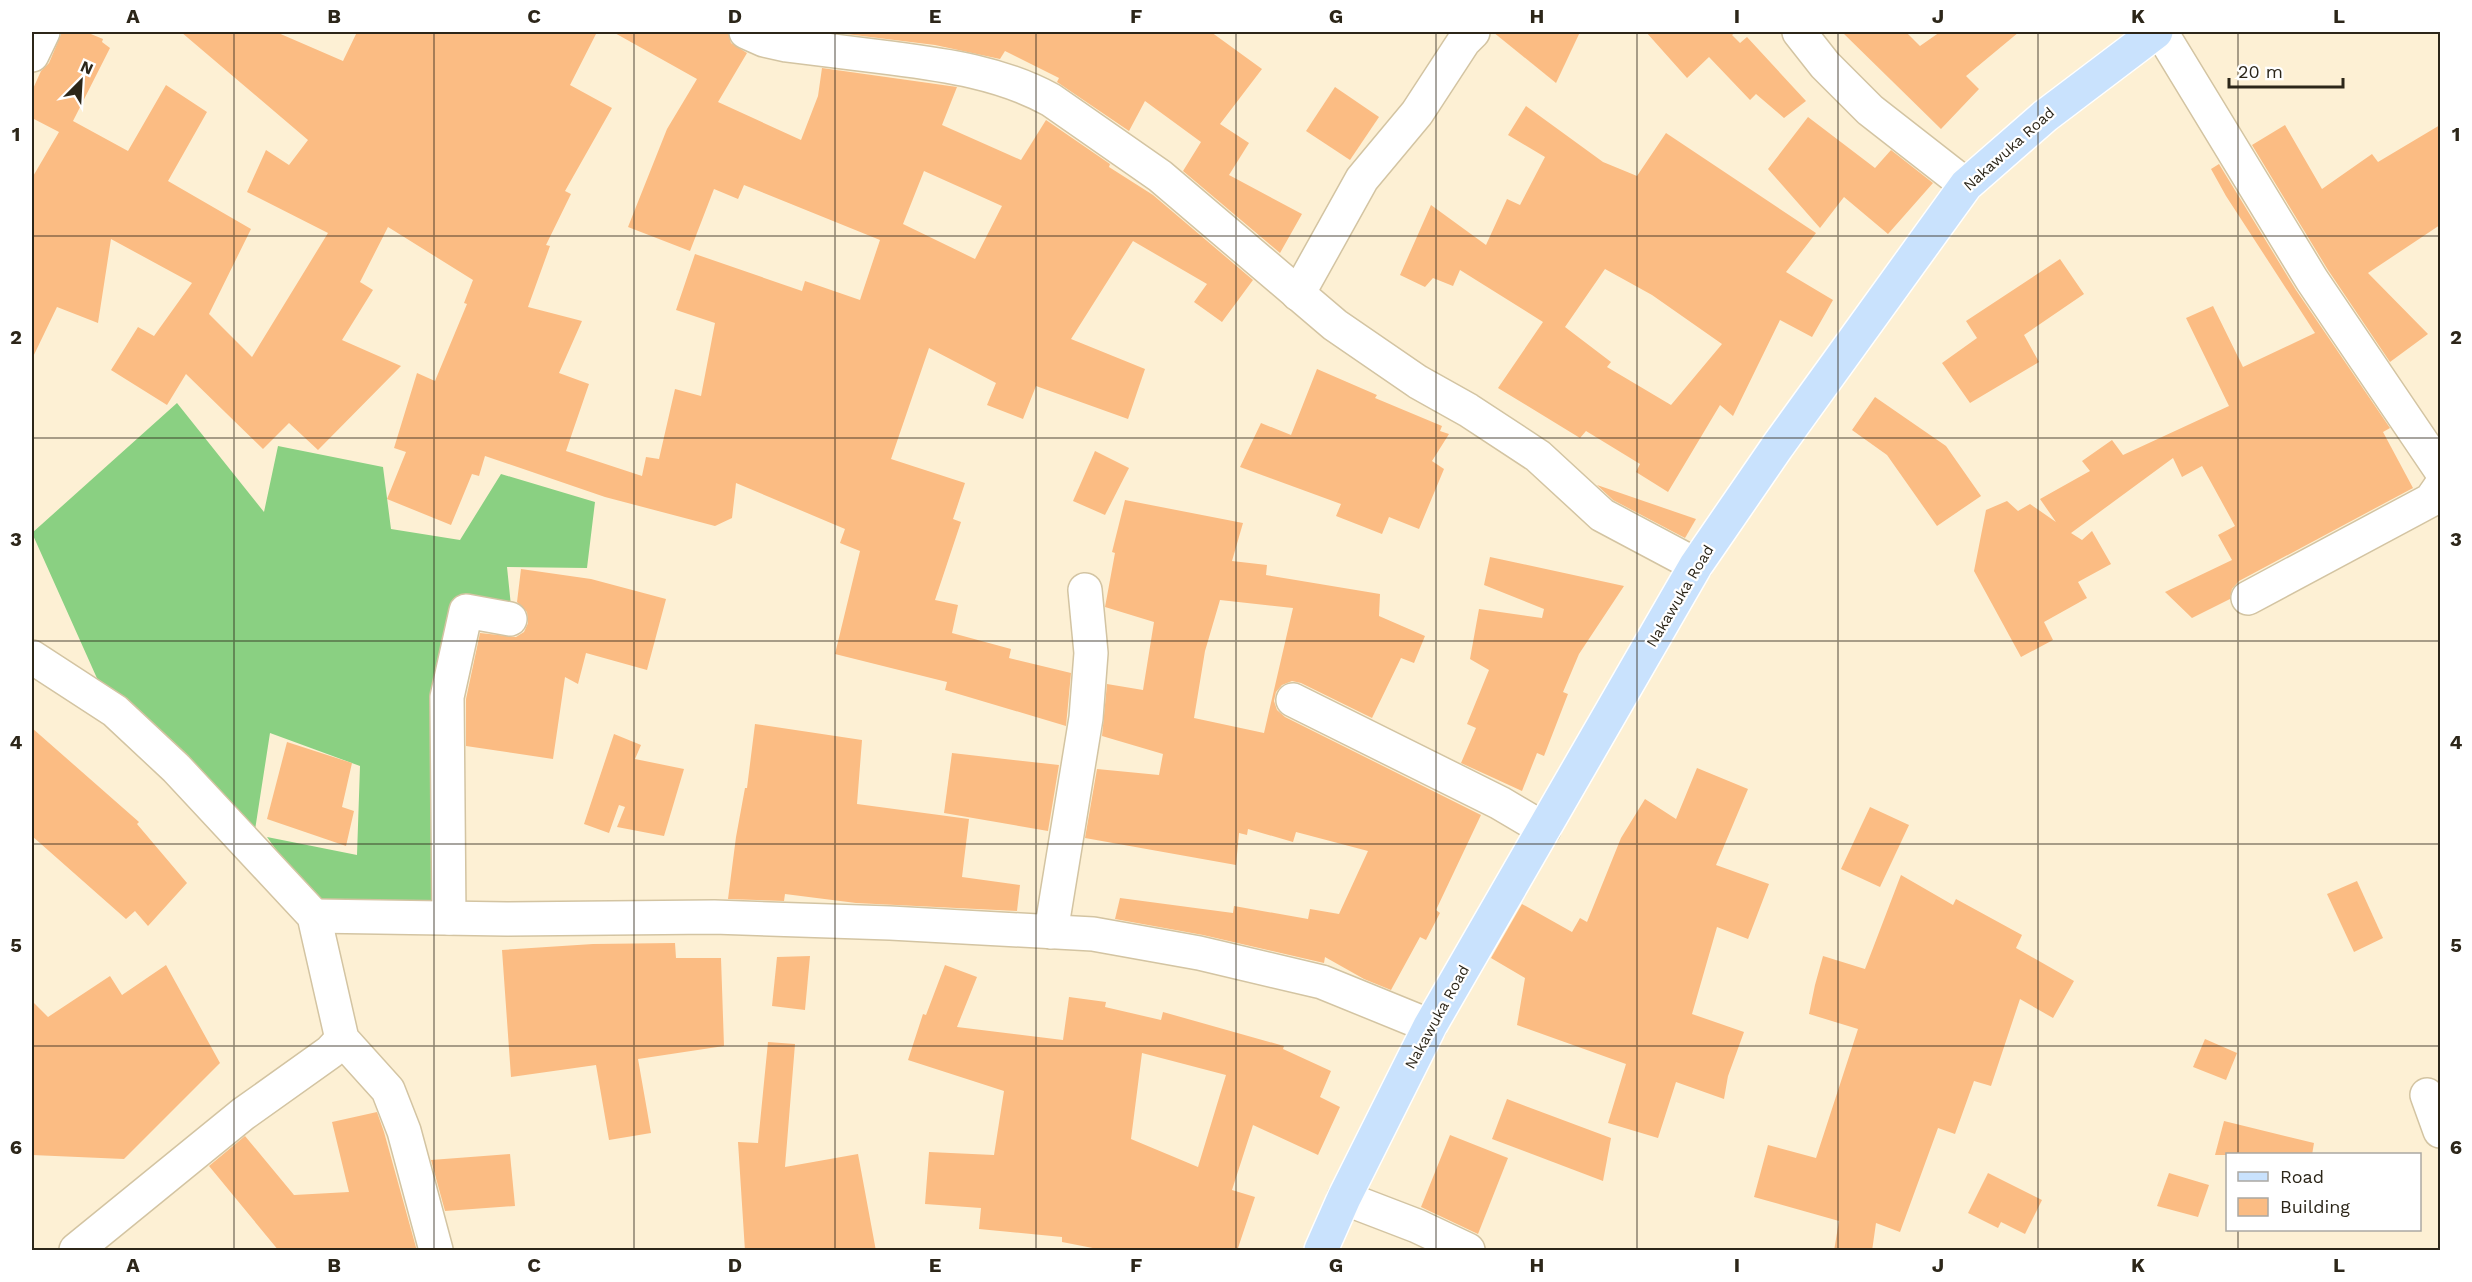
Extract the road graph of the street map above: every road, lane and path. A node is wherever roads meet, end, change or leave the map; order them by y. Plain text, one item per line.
1 (43, 32) edge
2 (746, 32) edge
3 (1473, 32) edge
4 (1799, 32) edge
5 (2156, 32) edge
6 (2161, 32) edge
7 (32, 54) edge
8 (1966, 185) junction
9 (1298, 294) junction
10 (2440, 469) edge
11 (2440, 487) edge
12 (1696, 566) junction
13 (1085, 590) dead end
14 (2248, 598) dead end
15 (510, 619) dead end
16 (32, 657) edge
17 (1293, 700) dead end
18 (1544, 829) junction
19 (314, 916) junction
20 (449, 918) junction
21 (1051, 932) junction
22 (1430, 1026) junction
23 (342, 1040) junction
24 (2427, 1095) dead end
25 (2440, 1131) edge
26 (1344, 1198) junction
27 (76, 1251) edge
28 (436, 1251) edge
29 (1321, 1251) edge
30 (1468, 1251) edge

1 - 7 street
2 - 9 street
3 - 9 street
4 - 8 street
5 - 8 main road, Nakawuka Road
6 - 10 street
8 - 12 main road, Nakawuka Road
9 - 12 street
11 - 14 street
12 - 18 main road, Nakawuka Road
13 - 21 street
15 - 20 street
16 - 19 street
17 - 18 street
18 - 22 main road, Nakawuka Road
19 - 20 street
19 - 23 street
20 - 21 street
21 - 22 street
22 - 26 main road, Nakawuka Road
23 - 27 street
23 - 28 street
24 - 25 street
26 - 29 main road, Nakawuka Road
26 - 30 street

